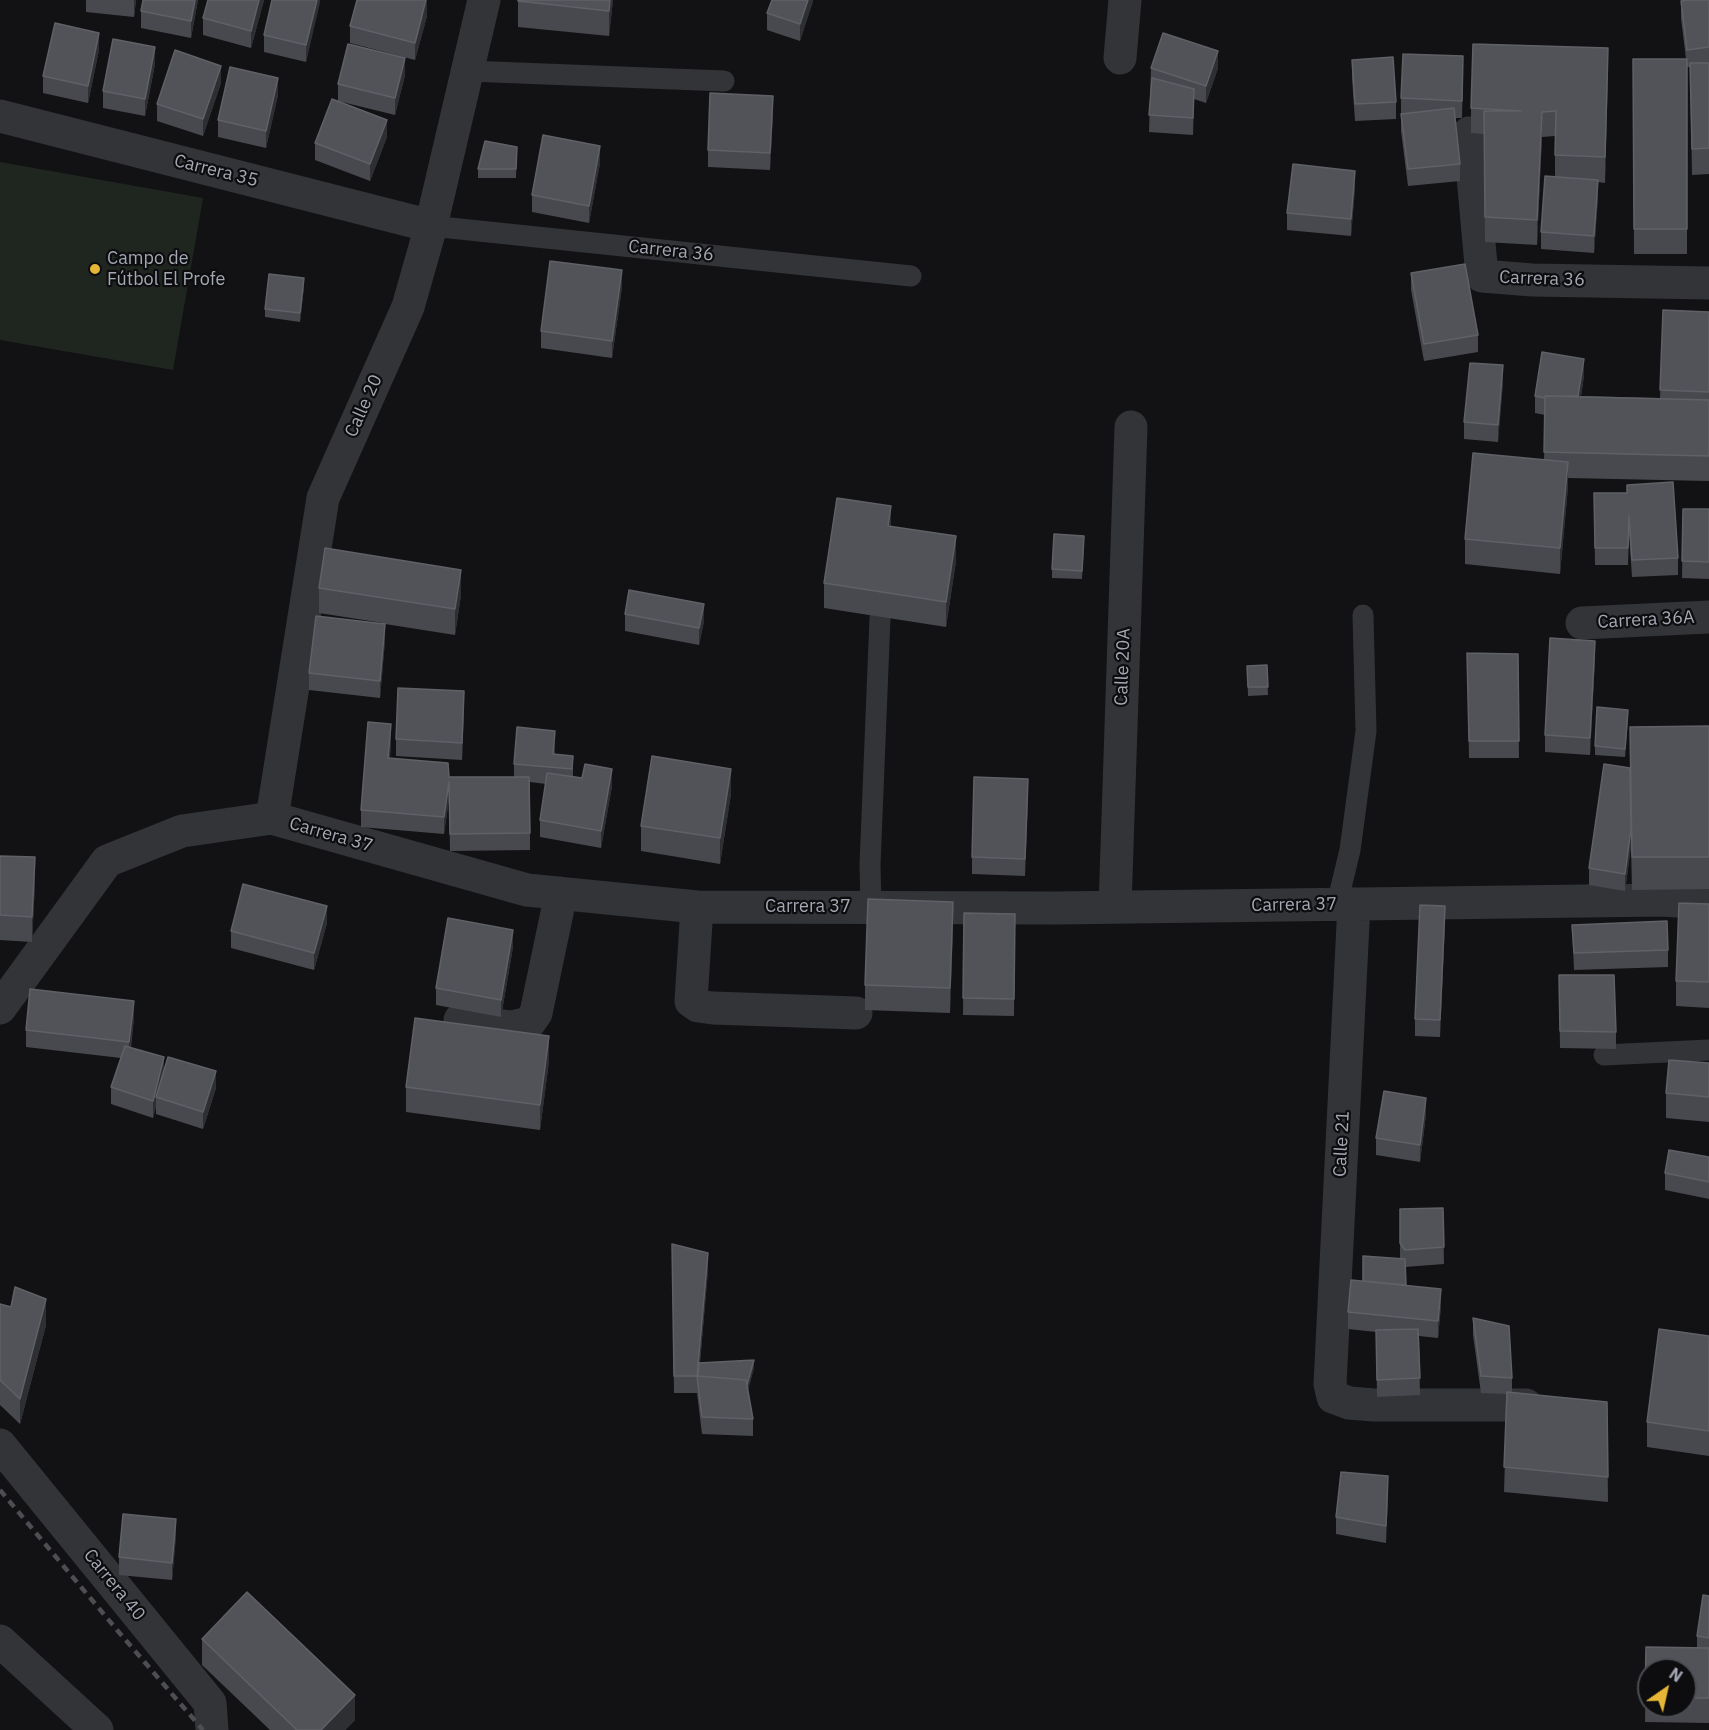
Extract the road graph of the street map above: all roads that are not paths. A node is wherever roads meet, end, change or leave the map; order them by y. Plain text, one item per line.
1 (484, 0) edge
2 (1125, 0) edge
3 (1120, 58) dead end
4 (468, 71) junction
5 (724, 81) dead end
6 (0, 116) edge
7 (1469, 133) edge
8 (431, 226) junction
9 (911, 276) dead end
10 (1709, 283) edge
11 (1131, 427) dead end
12 (1363, 615) dead end
13 (1709, 617) edge
14 (880, 618) edge
15 (1582, 623) dead end
16 (272, 818) junction
17 (560, 893) junction
18 (1709, 903) edge
19 (1345, 904) junction
20 (697, 907) junction
21 (871, 907) junction
22 (1115, 907) junction
23 (0, 1008) edge
24 (856, 1013) dead end
25 (460, 1020) dead end
26 (1709, 1050) edge
27 (1604, 1055) dead end
28 (1526, 1405) edge
29 (0, 1445) edge
30 (0, 1641) edge
31 (97, 1730) edge
32 (212, 1730) edge

1 - 4 street, Calle 20
2 - 3 street
4 - 5 lane
4 - 8 street, Calle 20
6 - 8 street, Carrera 35
7 - 10 street, Carrera 36
8 - 9 lane, Carrera 36
8 - 16 street, Calle 20
11 - 22 street, Calle 20A
12 - 19 lane
13 - 15 street, Carrera 36A
14 - 21 lane
16 - 17 street, Carrera 37
16 - 23 street, Carrera 37
17 - 20 street, Carrera 37
17 - 25 street
18 - 19 street, Carrera 37
19 - 22 street, Carrera 37
19 - 28 street, Calle 21
20 - 21 street, Carrera 37
20 - 24 street
21 - 22 street, Carrera 37
26 - 27 lane
29 - 32 street, Carrera 40
30 - 31 street

